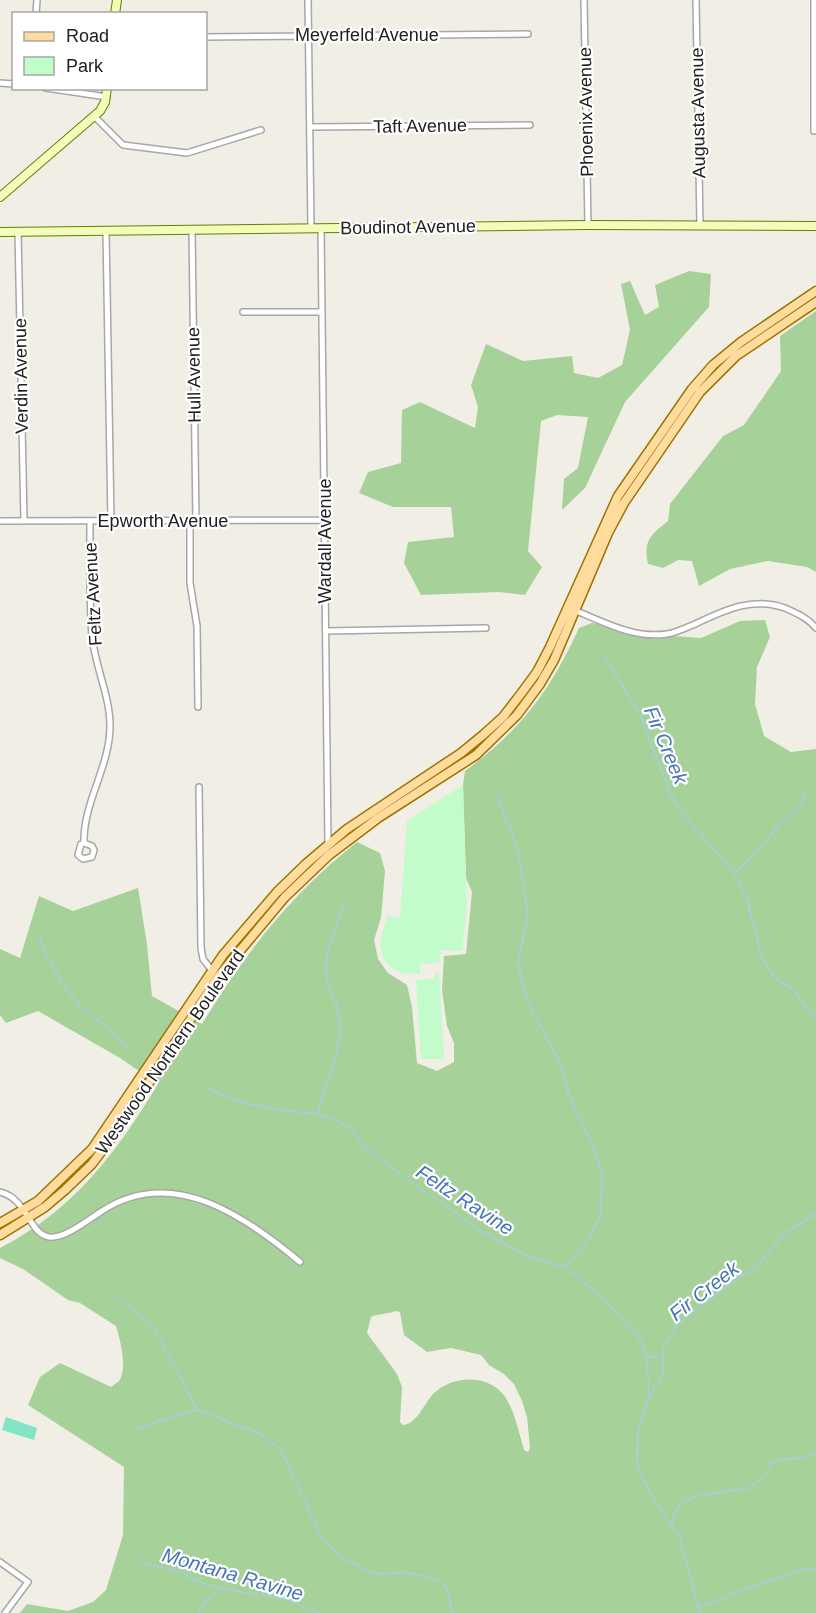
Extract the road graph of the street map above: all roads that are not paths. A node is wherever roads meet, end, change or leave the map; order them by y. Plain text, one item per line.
1 (308, 0) edge
2 (584, 0) edge
3 (696, 0) edge
4 (814, 0) edge
5 (528, 34) dead end
6 (308, 36) junction
7 (207, 37) edge
8 (70, 90) edge
9 (107, 93) edge
10 (95, 117) junction
11 (530, 125) dead end
12 (310, 127) junction
13 (261, 130) dead end
14 (814, 131) dead end
15 (0, 197) edge
16 (0, 223) edge
17 (588, 225) junction
18 (700, 225) junction
19 (816, 226) edge
20 (321, 228) junction
21 (311, 229) junction
22 (192, 230) junction
23 (106, 231) junction
24 (4, 232) edge
25 (18, 232) junction
26 (816, 291) edge
27 (816, 302) edge
28 (243, 312) dead end
29 (322, 312) junction
30 (780, 315) junction
31 (785, 323) junction
32 (326, 520) junction
33 (0, 521) edge
34 (24, 521) junction
35 (90, 521) junction
36 (111, 521) junction
37 (193, 521) junction
38 (572, 609) junction
39 (486, 628) dead end
40 (816, 628) edge
41 (326, 631) junction
42 (198, 707) dead end
43 (199, 787) dead end
44 (84, 843) dead end
45 (328, 844) junction
46 (329, 855) junction
47 (215, 974) junction
48 (0, 1192) edge
49 (24, 1210) junction
50 (29, 1219) junction
51 (0, 1223) edge
52 (0, 1235) edge
53 (300, 1262) dead end
54 (0, 1562) edge
55 (5, 1613) edge

1 - 6 street
2 - 17 street, Phoenix Avenue
3 - 18 street, Augusta Avenue
4 - 14 street
5 - 6 street, Meyerfeld Avenue
6 - 7 street, Meyerfeld Avenue
6 - 12 street
8 - 9 street
9 - 10 street
10 - 13 street
10 - 15 street
11 - 12 street, Taft Avenue
12 - 21 street
16 - 24 street
17 - 18 street, Boudinot Avenue
17 - 20 street, Boudinot Avenue
18 - 19 street, Boudinot Avenue
20 - 21 street, Boudinot Avenue
20 - 29 street, Wardall Avenue
21 - 22 street, Boudinot Avenue
22 - 23 street, Boudinot Avenue
22 - 37 street, Hull Avenue
23 - 25 street, Boudinot Avenue
23 - 36 street, Feltz Avenue
24 - 25 street, Boudinot Avenue
25 - 34 street, Verdin Avenue
26 - 30 main road, Westwood Northern Boulevard
27 - 31 main road, Westwood Northern Boulevard
28 - 29 street
29 - 32 street, Wardall Avenue
30 - 31 main road
30 - 38 main road, Westwood Northern Boulevard
31 - 38 main road, Westwood Northern Boulevard
32 - 37 street, Epworth Avenue
32 - 41 street, Wardall Avenue
33 - 34 street, Epworth Avenue
34 - 35 street, Epworth Avenue
35 - 36 street, Epworth Avenue
35 - 44 street, Feltz Avenue
36 - 37 street, Epworth Avenue
37 - 42 street, Hull Avenue
38 - 40 street
38 - 45 main road, Westwood Northern Boulevard
38 - 46 main road, Westwood Northern Boulevard
39 - 41 street
41 - 45 street, Wardall Avenue
43 - 47 street
45 - 46 street, Wardall Avenue
45 - 47 main road, Westwood Northern Boulevard
46 - 47 main road, Westwood Northern Boulevard
47 - 49 main road, Westwood Northern Boulevard
47 - 50 main road, Westwood Northern Boulevard
48 - 49 street
49 - 50 street
49 - 51 main road, Westwood Northern Boulevard
50 - 52 main road, Westwood Northern Boulevard
50 - 53 street
54 - 55 street

